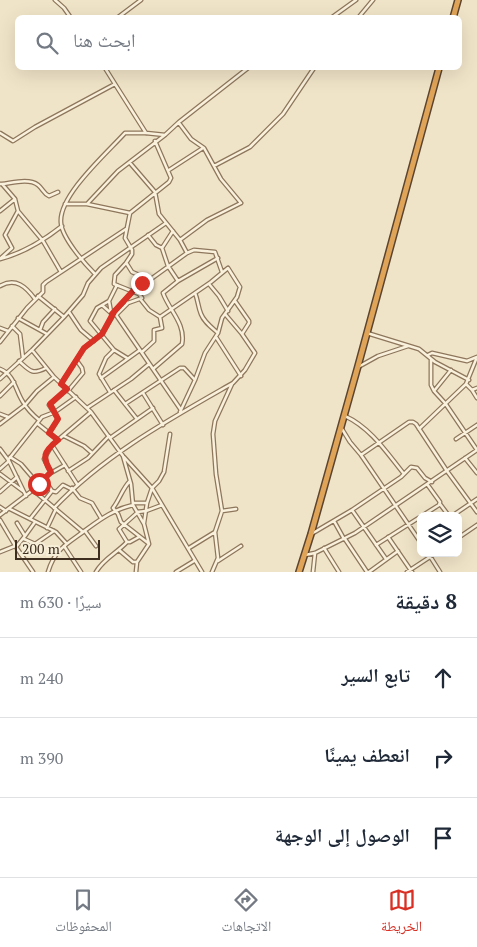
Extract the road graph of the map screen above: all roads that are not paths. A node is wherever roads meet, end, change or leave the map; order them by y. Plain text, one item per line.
1 (55, 0) edge
2 (141, 0) edge
3 (356, 0) edge
4 (373, 0) edge
5 (458, 0) edge
6 (69, 15) edge
7 (121, 15) edge
8 (335, 15) edge
9 (360, 15) edge
10 (454, 15) edge
11 (106, 70) edge
12 (245, 70) edge
13 (313, 70) edge
14 (437, 70) edge
15 (115, 84) junction
16 (178, 122) junction
17 (0, 133) edge
18 (146, 133) junction
19 (165, 135) junction
20 (155, 141) junction
21 (204, 148) junction
22 (130, 163) junction
23 (214, 166) junction
24 (169, 170) junction
25 (1, 184) edge
26 (58, 192) dead end
27 (155, 192) junction
28 (15, 199) junction
29 (65, 204) junction
30 (87, 204) junction
31 (0, 211) edge
32 (18, 211) junction
33 (130, 213) junction
34 (166, 223) junction
35 (62, 226) junction
36 (126, 229) junction
37 (173, 231) junction
38 (148, 235) junction
39 (180, 240) junction
40 (43, 241) junction
41 (131, 248) junction
42 (162, 248) junction
43 (187, 253) junction
44 (218, 258) junction
45 (0, 259) edge
46 (80, 259) junction
47 (126, 263) junction
48 (168, 266) junction
49 (61, 272) junction
50 (222, 272) junction
51 (95, 274) junction
52 (178, 281) junction
53 (142, 283) junction
54 (209, 284) junction
55 (117, 285) junction
56 (0, 286) edge
57 (133, 291) junction
58 (194, 293) junction
59 (38, 296) junction
60 (35, 299) junction
61 (141, 300) junction
62 (109, 301) junction
63 (235, 301) junction
64 (126, 302) junction
65 (103, 306) junction
66 (170, 308) junction
67 (55, 309) junction
68 (228, 311) junction
69 (68, 312) junction
70 (113, 313) junction
71 (225, 314) junction
72 (160, 316) junction
73 (64, 317) junction
74 (18, 318) junction
75 (12, 326) junction
76 (0, 328) edge
77 (40, 330) junction
78 (8, 331) junction
79 (218, 333) junction
80 (367, 333) junction
81 (47, 334) junction
82 (102, 334) junction
83 (242, 334) junction
84 (216, 337) junction
85 (94, 341) junction
86 (0, 342) edge
87 (409, 346) junction
88 (32, 350) junction
89 (114, 350) junction
90 (141, 351) junction
91 (428, 355) junction
92 (477, 357) edge
93 (23, 358) junction
94 (127, 358) junction
95 (431, 359) junction
96 (19, 361) junction
97 (77, 361) junction
98 (150, 364) junction
99 (358, 366) junction
100 (46, 368) junction
101 (0, 369) edge
102 (153, 369) junction
103 (451, 370) junction
104 (7, 372) junction
105 (240, 376) junction
106 (0, 378) edge
107 (54, 378) junction
108 (101, 378) junction
109 (161, 380) junction
110 (195, 380) junction
111 (469, 380) junction
112 (14, 382) junction
113 (233, 383) junction
114 (61, 384) junction
115 (466, 384) junction
116 (477, 388) edge
117 (68, 390) junction
118 (114, 390) junction
119 (472, 390) junction
120 (434, 391) junction
121 (110, 392) junction
122 (143, 393) junction
123 (0, 396) edge
124 (76, 397) junction
125 (477, 398) edge
126 (445, 403) junction
127 (125, 404) junction
128 (25, 405) junction
129 (87, 408) junction
130 (153, 408) junction
131 (181, 410) junction
132 (55, 412) junction
133 (91, 412) junction
134 (0, 414) edge
135 (180, 414) junction
136 (344, 416) junction
137 (8, 417) junction
138 (137, 420) junction
139 (38, 422) junction
140 (0, 424) edge
141 (163, 425) junction
142 (477, 425) edge
143 (341, 428) junction
144 (419, 429) junction
145 (465, 432) junction
146 (49, 433) junction
147 (170, 434) dead end
148 (64, 436) junction
149 (110, 437) junction
150 (456, 439) dead end
151 (58, 440) junction
152 (378, 442) junction
153 (52, 445) junction
154 (0, 449) edge
155 (477, 450) edge
156 (120, 451) junction
157 (92, 453) junction
158 (361, 455) junction
159 (123, 456) junction
160 (465, 458) junction
161 (9, 459) junction
162 (64, 464) junction
163 (0, 469) edge
164 (68, 471) junction
165 (447, 471) junction
166 (51, 472) junction
167 (477, 473) edge
168 (0, 474) edge
169 (404, 474) junction
170 (17, 477) junction
171 (44, 478) junction
172 (130, 481) junction
173 (432, 482) junction
174 (11, 483) junction
175 (39, 484) junction
176 (77, 484) junction
177 (427, 484) junction
178 (152, 488) junction
179 (384, 489) junction
180 (33, 490) junction
181 (71, 490) junction
182 (23, 491) junction
183 (52, 491) junction
184 (0, 492) edge
185 (26, 496) junction
186 (477, 499) edge
187 (44, 500) junction
188 (147, 503) junction
189 (133, 504) junction
190 (440, 504) junction
191 (471, 504) junction
192 (162, 505) junction
193 (0, 506) edge
194 (396, 506) junction
195 (55, 508) junction
196 (10, 509) junction
197 (236, 509) dead end
198 (352, 510) junction
199 (6, 511) junction
200 (115, 511) junction
201 (146, 511) junction
202 (222, 511) junction
203 (138, 512) junction
204 (427, 512) edge
205 (447, 512) edge
206 (457, 512) edge
207 (477, 512) edge
208 (0, 515) edge
209 (101, 518) junction
210 (417, 518) edge
211 (30, 519) junction
212 (0, 520) edge
213 (334, 521) junction
214 (35, 522) junction
215 (17, 524) dead end
216 (144, 524) junction
217 (408, 524) junction
218 (124, 525) junction
219 (477, 525) edge
220 (47, 528) junction
221 (363, 528) junction
222 (54, 531) junction
223 (84, 532) junction
224 (215, 532) junction
225 (311, 534) junction
226 (462, 535) edge
227 (140, 537) junction
228 (388, 537) junction
229 (417, 537) edge
230 (24, 538) junction
231 (345, 539) junction
232 (126, 542) junction
233 (65, 544) junction
234 (149, 544) junction
235 (96, 546) dead end
236 (241, 546) dead end
237 (376, 546) junction
238 (15, 547) junction
239 (188, 548) junction
240 (324, 548) junction
241 (119, 550) junction
242 (398, 550) junction
243 (0, 552) edge
244 (315, 553) junction
245 (305, 555) junction
246 (431, 557) joint
247 (386, 559) junction
248 (194, 561) junction
249 (138, 562) junction
250 (217, 562) junction
251 (300, 571) edge
252 (412, 571) edge
253 (33, 572) edge
254 (48, 572) edge
255 (81, 572) edge
256 (96, 572) edge
257 (136, 572) edge
258 (176, 572) edge
259 (202, 572) edge
260 (212, 572) edge
261 (313, 572) edge
262 (339, 572) edge
263 (368, 572) edge
264 (407, 572) edge
265 (440, 572) edge

1 - 6 street
2 - 7 street
3 - 8 street
4 - 9 street
5 - 10 highway
11 - 15 street
12 - 16 street
13 - 23 street
14 - 80 highway
15 - 17 street
15 - 18 street
16 - 19 street
16 - 21 street
18 - 19 street
18 - 29 street
19 - 20 street
20 - 22 street
20 - 24 street
21 - 23 street
21 - 24 street
22 - 27 street
22 - 30 street
23 - 39 street
24 - 27 street
25 - 26 street
25 - 28 street
27 - 33 street
27 - 34 street
28 - 31 street
28 - 32 street
29 - 30 street
29 - 35 street
30 - 33 street
32 - 40 street
32 - 45 street
33 - 36 street
34 - 37 street
34 - 38 street
35 - 40 street
35 - 46 street
36 - 41 street
36 - 46 street
37 - 39 street
37 - 42 street
38 - 41 street
38 - 42 street
39 - 43 street
40 - 45 street
40 - 49 street
41 - 47 street
41 - 51 street
42 - 48 street
43 - 44 street
43 - 48 street
44 - 50 street
44 - 52 street
46 - 49 street
46 - 51 street
47 - 53 street
47 - 55 street
48 - 52 street
48 - 53 street
49 - 59 street
50 - 54 street
50 - 63 street
51 - 69 street
52 - 66 street
53 - 57 street
54 - 58 street
54 - 68 street
55 - 57 street
55 - 62 street
56 - 60 street
57 - 61 street
57 - 64 street
58 - 66 street
58 - 79 street
59 - 60 street
59 - 67 street
60 - 74 street
61 - 64 street
61 - 72 street
62 - 65 street
62 - 70 street
63 - 68 street
63 - 83 street
64 - 70 street
65 - 70 street
65 - 82 street
66 - 72 street
66 - 102 street
67 - 73 street
67 - 77 street
68 - 71 street
69 - 73 street
69 - 85 street
70 - 82 street
70 - 90 street
71 - 79 street
71 - 83 street
72 - 90 street
73 - 81 street
74 - 75 street
74 - 77 street
75 - 78 street
75 - 93 street
76 - 78 street
77 - 81 street
78 - 86 street
79 - 84 street
80 - 87 street
80 - 99 highway
81 - 88 street
82 - 85 street
82 - 89 street
83 - 105 street
84 - 105 street
84 - 110 street
85 - 97 street
87 - 91 street
87 - 99 street
88 - 93 street
88 - 100 street
89 - 94 street
89 - 108 street
90 - 94 street
90 - 98 street
91 - 92 street
91 - 95 street
92 - 111 street
93 - 96 street
94 - 108 street
95 - 103 street
95 - 120 street
96 - 100 street
96 - 104 street
97 - 114 street
97 - 117 street
98 - 102 street
98 - 118 street
99 - 136 highway
100 - 107 street
101 - 104 street
102 - 109 street
103 - 111 street
103 - 120 street
104 - 106 street
104 - 112 street
105 - 113 street
107 - 114 street
107 - 128 street
108 - 121 street
109 - 110 street
109 - 122 street
109 - 131 street
110 - 131 street
111 - 115 street
112 - 123 street
112 - 128 street
113 - 135 street
113 - 202 street
114 - 117 street
115 - 119 street
115 - 126 street
116 - 119 street
117 - 124 street
117 - 132 street
118 - 121 street
118 - 127 street
119 - 125 street
120 - 126 street
121 - 129 street
122 - 127 street
122 - 130 street
124 - 129 street
124 - 132 street
126 - 144 street
126 - 145 street
127 - 138 street
128 - 137 street
128 - 139 street
129 - 133 street
130 - 138 street
130 - 141 street
131 - 135 street
132 - 139 street
132 - 146 street
133 - 148 street
133 - 149 street
134 - 137 street
135 - 141 street
136 - 143 highway
136 - 152 street
137 - 140 street
138 - 149 street
139 - 146 street
139 - 161 street
141 - 156 street
142 - 145 street
143 - 158 street
143 - 225 highway
144 - 152 street
144 - 165 street
145 - 150 street
145 - 155 street
146 - 151 street
147 - 178 street
148 - 151 street
148 - 157 street
149 - 156 street
149 - 157 street
151 - 153 street
152 - 158 street
152 - 169 street
153 - 162 street
153 - 166 street
154 - 161 street
155 - 160 street
156 - 159 street
156 - 176 street
157 - 164 street
158 - 179 street
159 - 172 street
159 - 178 street
160 - 165 street
160 - 167 street
161 - 163 street
161 - 170 street
161 - 175 street
162 - 164 street
162 - 166 street
164 - 176 street
165 - 173 street
165 - 191 street
166 - 171 street
168 - 174 street
169 - 173 street
169 - 179 street
170 - 174 street
170 - 182 street
171 - 175 street
171 - 183 street
172 - 189 street
172 - 200 street
173 - 177 street
174 - 182 street
174 - 184 street
175 - 180 street
176 - 181 street
177 - 190 street
177 - 194 street
178 - 188 street
178 - 192 street
179 - 194 street
179 - 198 street
180 - 185 street
180 - 187 street
181 - 183 street
181 - 195 street
181 - 209 street
182 - 185 street
183 - 187 street
185 - 196 street
186 - 191 street
187 - 195 street
187 - 211 street
188 - 189 street
188 - 201 street
189 - 200 street
189 - 203 street
190 - 204 street
190 - 205 street
191 - 206 street
191 - 207 street
192 - 201 street
192 - 239 street
193 - 199 street
194 - 217 street
194 - 221 street
195 - 220 street
195 - 223 street
196 - 199 street
196 - 211 street
197 - 202 street
198 - 213 street
198 - 221 street
199 - 208 street
200 - 209 street
200 - 218 street
201 - 203 street
201 - 216 street
202 - 224 street
203 - 216 street
203 - 218 street
209 - 223 street
210 - 217 street
211 - 214 street
212 - 238 street
213 - 225 street
213 - 231 street
214 - 220 street
214 - 230 street
215 - 230 street
216 - 234 street
217 - 228 street
217 - 229 street
218 - 227 street
218 - 232 street
219 - 226 street
220 - 222 street
221 - 231 street
221 - 237 street
222 - 230 street
222 - 233 street
223 - 233 street
223 - 235 street
224 - 239 street
224 - 250 street
225 - 245 highway
227 - 232 street
227 - 234 street
228 - 237 street
228 - 242 street
230 - 238 street
231 - 240 street
231 - 263 street
232 - 241 street
233 - 254 street
233 - 255 street
234 - 249 street
236 - 250 street
237 - 247 street
238 - 243 street
238 - 253 street
239 - 248 street
240 - 244 street
240 - 262 street
241 - 249 street
241 - 256 street
242 - 247 street
242 - 252 street
244 - 245 street
244 - 261 street
245 - 251 highway
246 - 252 street
246 - 265 street
247 - 263 street
248 - 258 street
248 - 259 street
249 - 257 street
250 - 260 street
252 - 264 street

